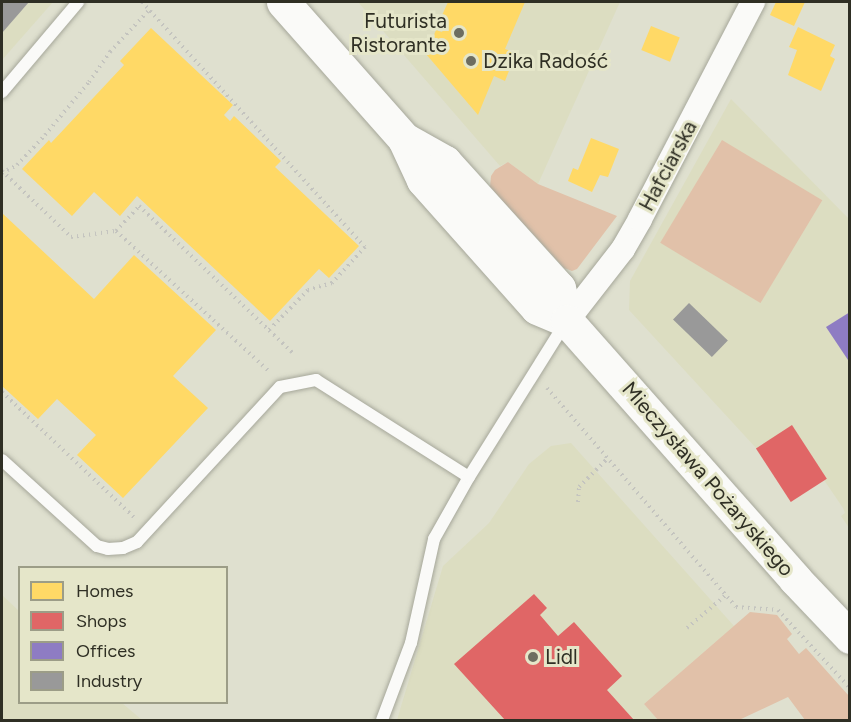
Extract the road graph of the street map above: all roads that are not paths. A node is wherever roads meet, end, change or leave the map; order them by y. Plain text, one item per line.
1 (78, 2) edge
2 (283, 2) edge
3 (753, 2) edge
4 (2, 92) edge
5 (567, 321) junction
6 (2, 460) edge
7 (469, 477) junction
8 (849, 637) edge
9 (382, 720) edge

1 - 4 lane
2 - 5 street, Mieczysława Pożaryskiego
3 - 5 street, Hafciarska
5 - 7 lane
5 - 8 street, Mieczysława Pożaryskiego
6 - 7 lane
7 - 9 lane

